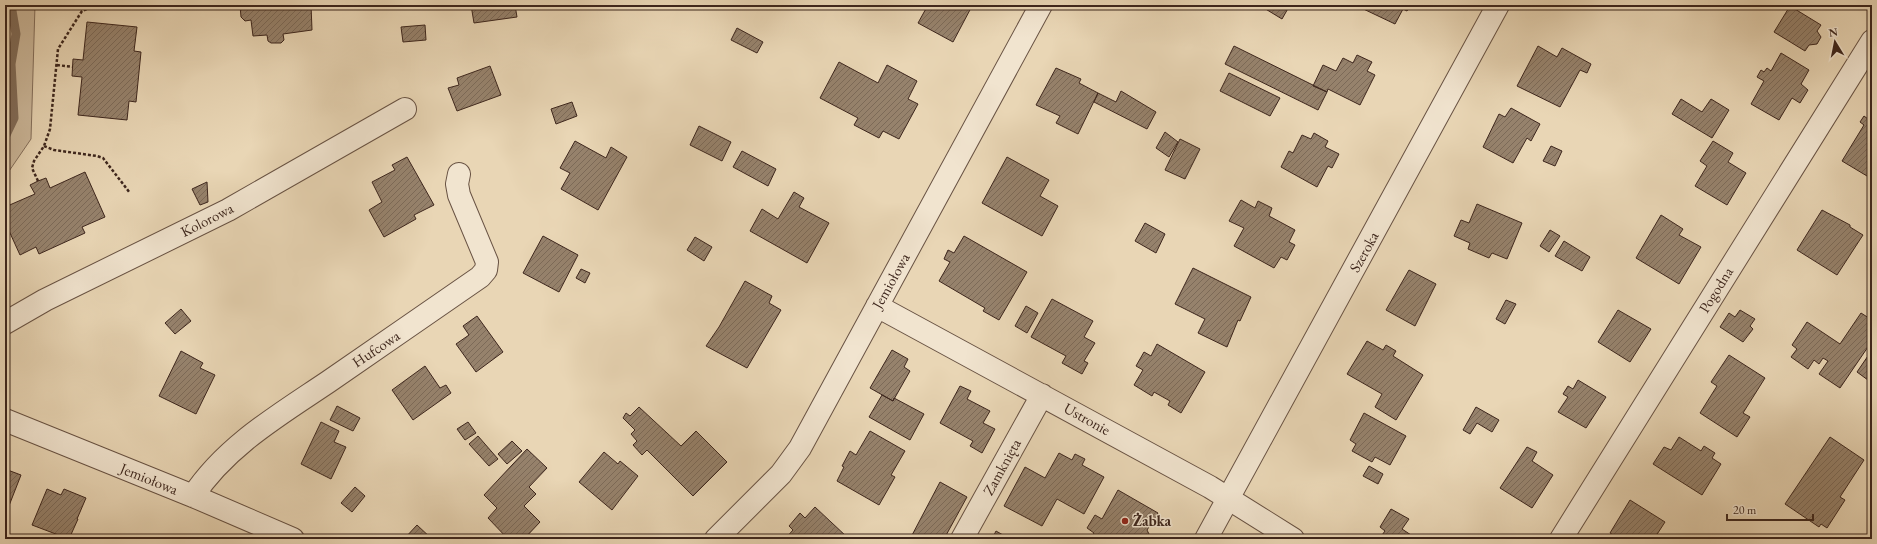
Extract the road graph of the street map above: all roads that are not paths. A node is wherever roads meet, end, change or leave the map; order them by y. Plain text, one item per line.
1 (1040, 5) edge
2 (1498, 5) edge
3 (1872, 40) edge
4 (405, 109) dead end
5 (459, 174) dead end
6 (877, 306) junction
7 (5, 323) edge
8 (1042, 395) junction
9 (5, 420) edge
10 (193, 496) junction
11 (1229, 499) junction
12 (293, 539) edge
13 (716, 539) edge
14 (962, 539) edge
15 (1206, 539) edge
16 (1293, 539) edge
17 (1561, 539) edge

1 - 6 street, Jemiołowa
2 - 11 street, Szeroka
3 - 17 street, Pogodna
4 - 7 street, Kolorowa
5 - 10 street, Hufcowa
6 - 8 street, Ustronie
6 - 13 street, Jemiołowa
8 - 11 street, Ustronie
8 - 14 street, Zamknięta
9 - 10 street, Jemiołowa
10 - 12 street, Jemiołowa
11 - 15 street, Szeroka
11 - 16 street, Ustronie

